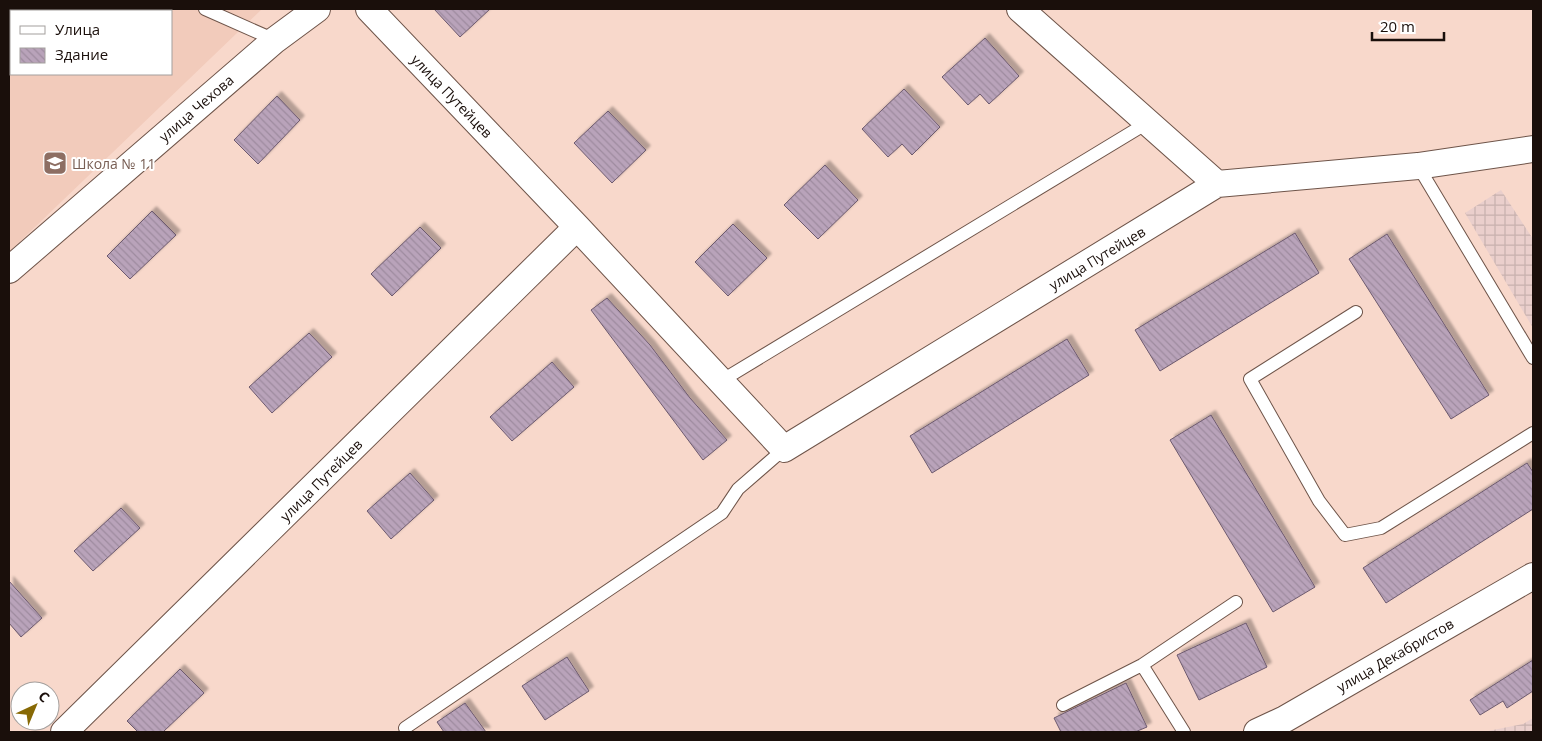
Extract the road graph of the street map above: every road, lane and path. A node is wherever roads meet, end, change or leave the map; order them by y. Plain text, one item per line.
1 (205, 9) edge
2 (316, 9) edge
3 (369, 9) edge
4 (1020, 9) edge
5 (275, 40) junction
6 (1147, 123) junction
7 (1533, 149) edge
8 (1418, 166) junction
9 (1217, 184) junction
10 (577, 227) junction
11 (9, 270) edge
12 (1356, 312) dead end
13 (1533, 358) edge
14 (721, 381) junction
15 (1533, 432) edge
16 (784, 449) junction
17 (1533, 576) edge
18 (1236, 602) dead end
19 (1142, 665) junction
20 (1063, 705) dead end
21 (405, 728) dead end
22 (64, 732) edge
23 (1184, 732) edge
24 (1257, 732) edge

1 - 5 lane
2 - 5 street, улица Чехова
3 - 10 street, улица Путейцев
4 - 6 street
5 - 11 street, улица Чехова
6 - 9 street
6 - 14 lane
7 - 8 street, улица Путейцев
8 - 9 street, улица Путейцев
8 - 13 lane
9 - 16 street, улица Путейцев
10 - 14 street, улица Путейцев
10 - 22 street, улица Путейцев
12 - 15 lane
14 - 16 street, улица Путейцев
16 - 21 lane
17 - 24 street, улица Декабристов
18 - 19 lane
19 - 20 lane
19 - 23 lane

